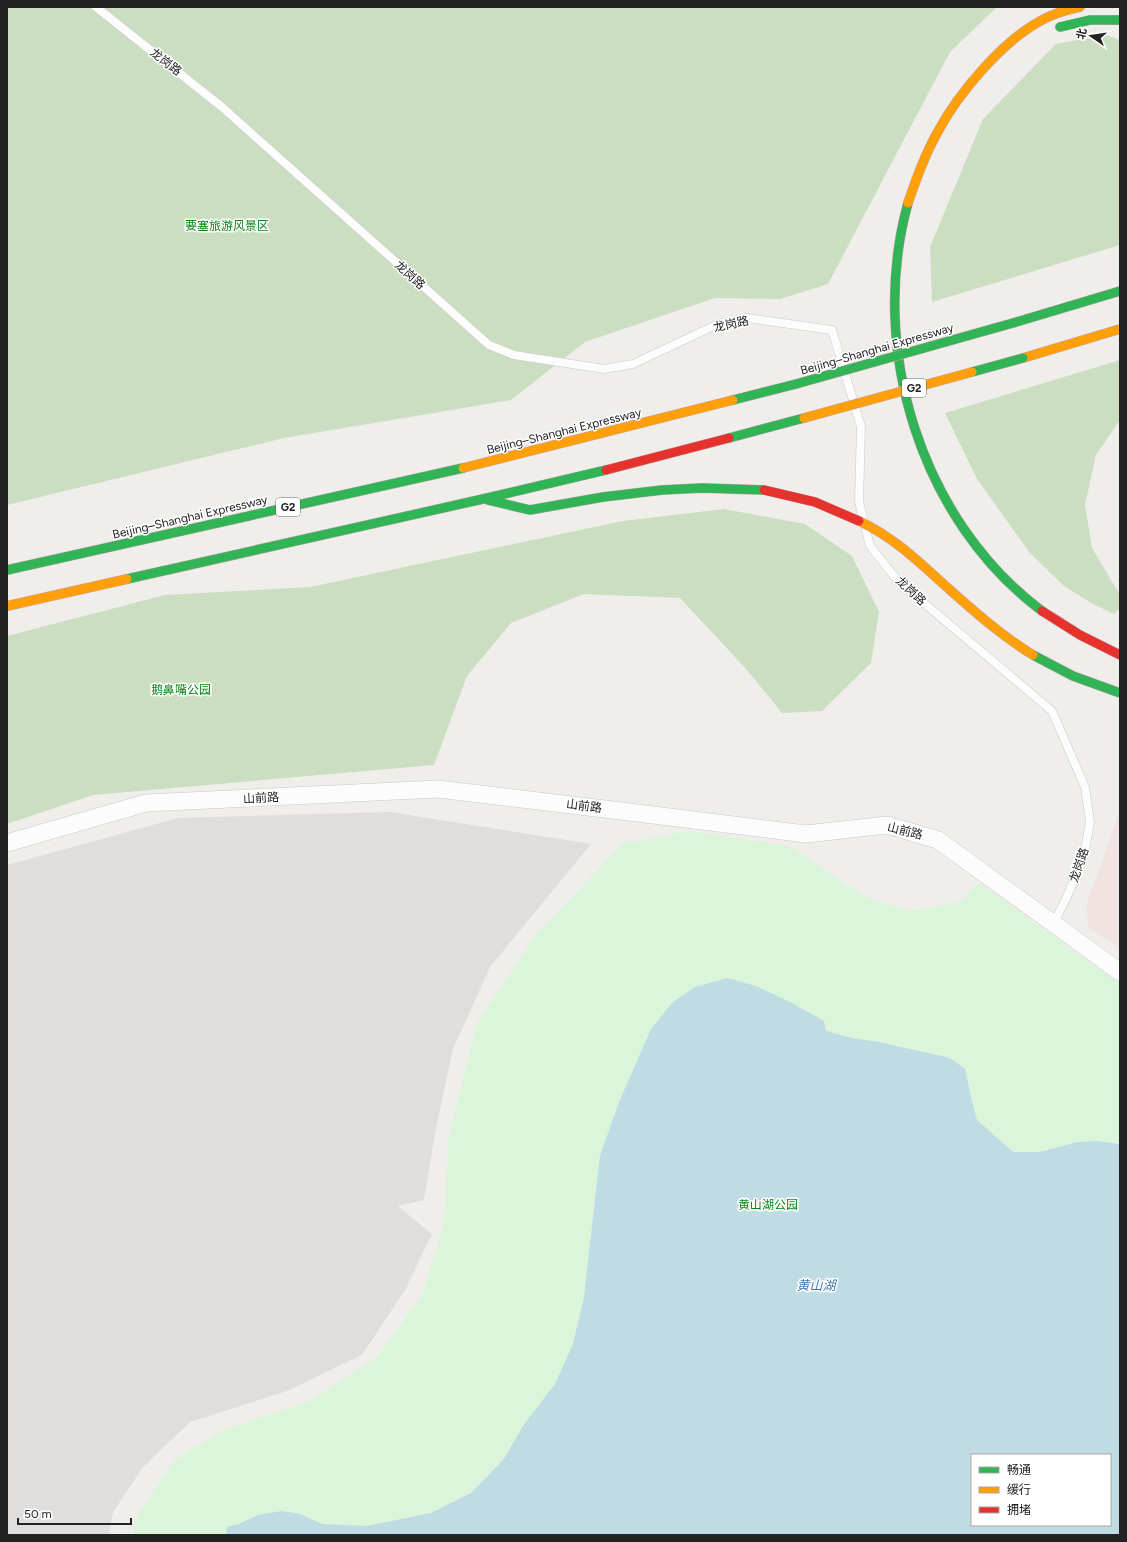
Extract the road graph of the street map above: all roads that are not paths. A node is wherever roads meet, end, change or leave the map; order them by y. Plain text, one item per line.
1 (96, 7) edge
2 (1080, 7) edge
3 (1120, 20) edge
4 (1051, 30) dead end
5 (1111, 284) dead end
6 (1120, 291) edge
7 (1097, 298) junction
8 (1120, 329) edge
9 (911, 341) dead end
10 (914, 363) dead end
11 (917, 378) dead end
12 (921, 399) dead end
13 (484, 499) junction
14 (7, 570) edge
15 (7, 606) edge
16 (1120, 655) edge
17 (1120, 693) edge
18 (7, 843) edge
19 (1053, 924) junction
20 (1120, 972) edge

1 - 19 lane, 龙岗路
2 - 16 highway, bridge
3 - 4 highway
5 - 7 highway
6 - 7 highway, Beijing–Shanghai Expressway / G2
7 - 14 highway, Beijing–Shanghai Expressway / G2, bridge
8 - 13 highway, G2, bridge
9 - 10 highway
11 - 12 highway
13 - 15 highway, G2
13 - 17 highway, bridge
18 - 19 street, 山前路
19 - 20 street, 山前路

